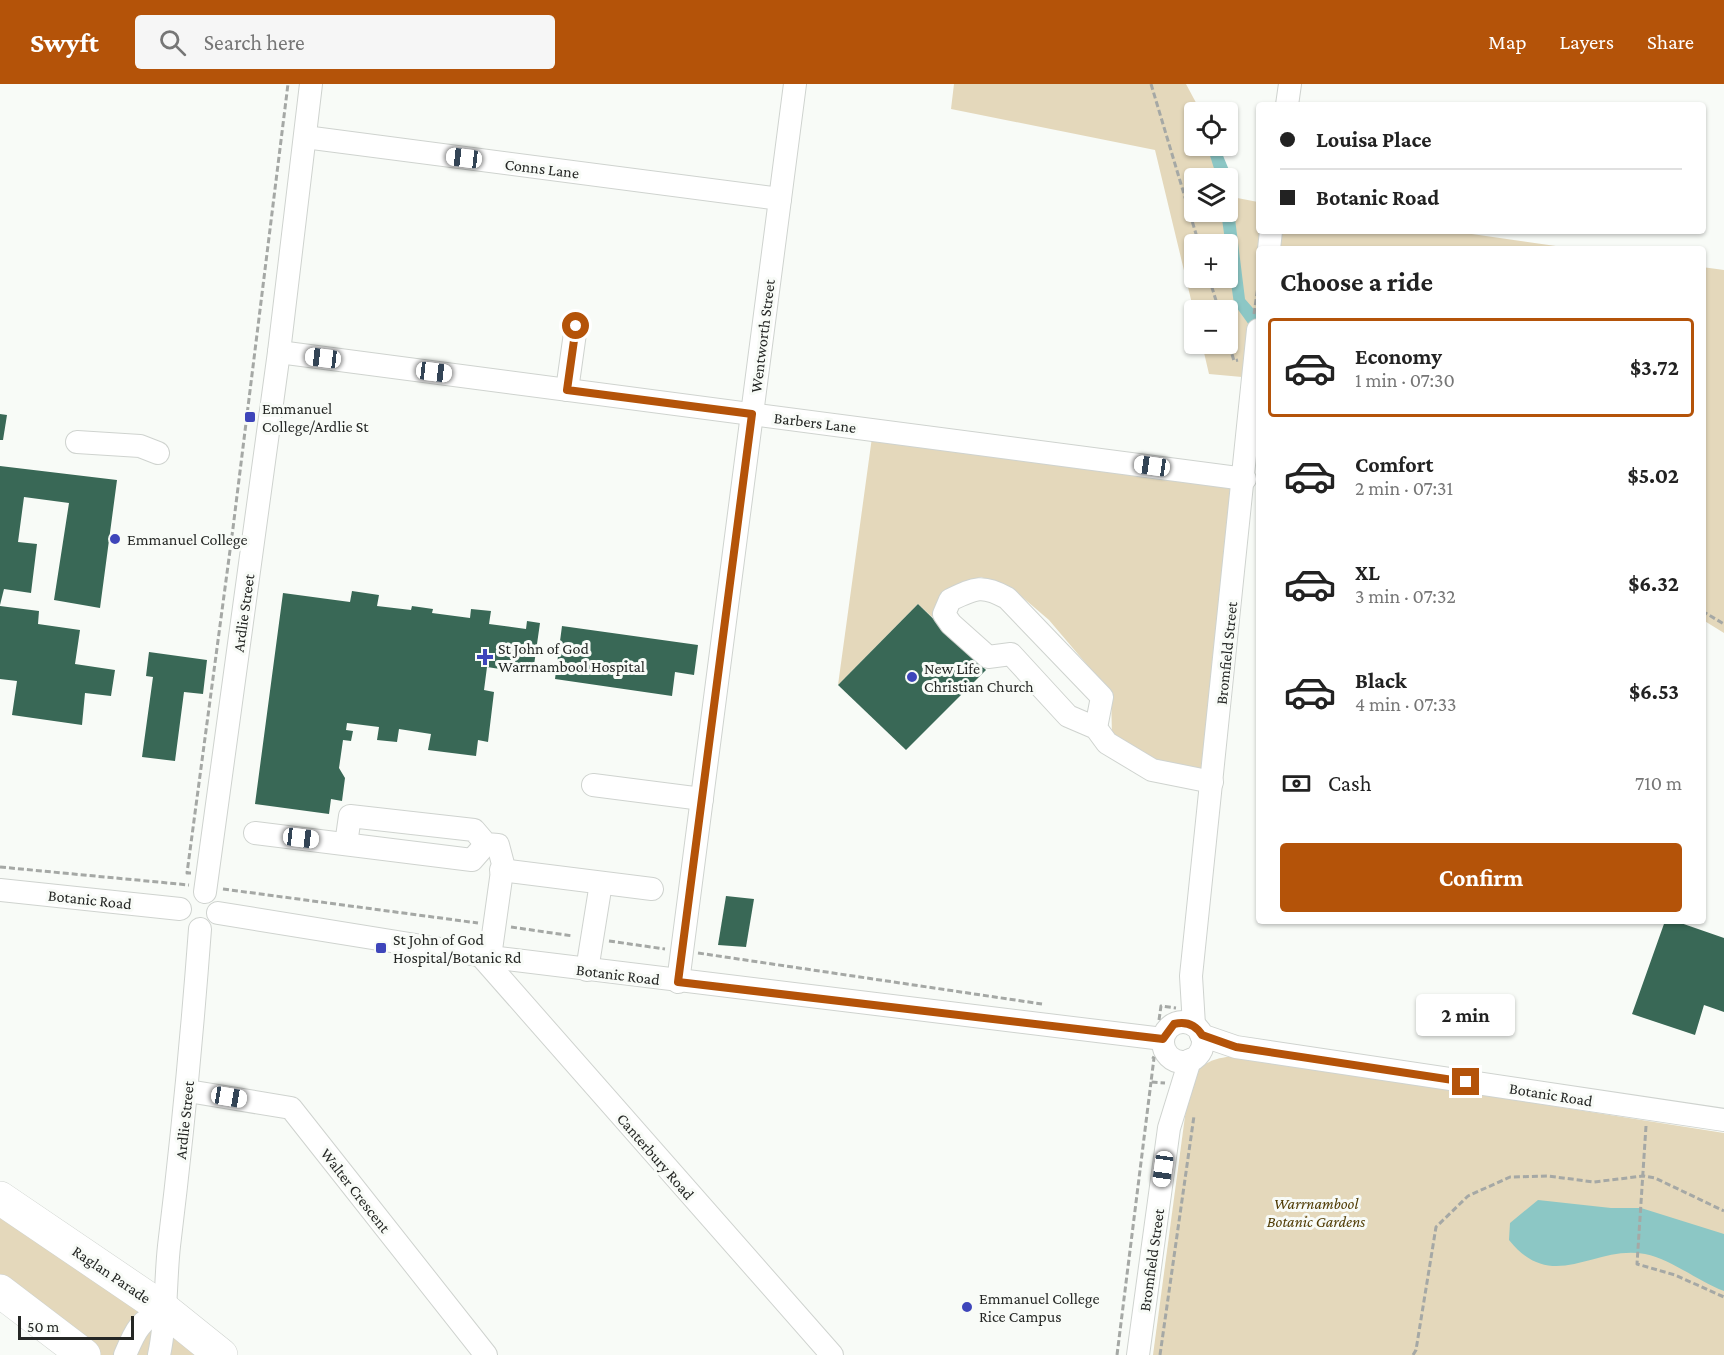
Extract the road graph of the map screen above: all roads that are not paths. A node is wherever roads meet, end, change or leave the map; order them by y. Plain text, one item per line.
1 (311, 84) edge
2 (795, 84) edge
3 (1290, 84) edge
4 (1287, 102) edge
5 (305, 137) junction
6 (780, 200) junction
7 (576, 326) dead end
8 (279, 352) junction
9 (1256, 357) edge
10 (567, 390) junction
11 (752, 414) junction
12 (77, 442) dead end
13 (158, 453) dead end
14 (1245, 479) junction
15 (1034, 627) junction
16 (1011, 654) junction
17 (1096, 728) junction
18 (1212, 782) junction
19 (593, 785) dead end
20 (702, 798) junction
21 (255, 833) dead end
22 (346, 844) junction
23 (486, 844) junction
24 (501, 870) junction
25 (206, 883) junction
26 (601, 883) junction
27 (652, 889) dead end
28 (0, 890) edge
29 (180, 909) junction
30 (218, 913) junction
31 (200, 929) junction
32 (485, 956) junction
33 (587, 970) junction
34 (678, 982) junction
35 (1184, 1042) junction
36 (188, 1090) junction
37 (1724, 1120) edge
38 (0, 1198) edge
39 (0, 1291) edge
40 (165, 1310) junction
41 (84, 1355) edge
42 (125, 1355) edge
43 (159, 1355) edge
44 (221, 1355) edge
45 (486, 1355) edge
46 (832, 1355) edge
47 (1138, 1355) edge

1 - 5 street, Ardlie Street
2 - 6 street, Wentworth Street
3 - 4 street
5 - 6 street, Conns Lane
5 - 8 street, Ardlie Street
6 - 11 street, Wentworth Street
7 - 10 street
8 - 10 street, Barbers Lane
8 - 25 street, Ardlie Street
9 - 14 street, Bromfield Street
10 - 11 street, Barbers Lane
11 - 14 street, Barbers Lane
11 - 20 street, Wentworth Street
12 - 13 street
14 - 18 street, Bromfield Street
15 - 16 street
15 - 16 street
15 - 17 street
16 - 17 street
17 - 18 street
18 - 35 street, Bromfield Street
19 - 20 street
20 - 34 street, Wentworth Street
21 - 22 street
22 - 23 street
22 - 23 street
23 - 24 street
24 - 26 street
24 - 32 street
25 - 29 street
25 - 30 street
26 - 27 street
26 - 33 street
28 - 29 street, Botanic Road
29 - 31 street
30 - 31 street
30 - 32 street, Botanic Road
31 - 36 street, Ardlie Street
32 - 33 street, Botanic Road
32 - 46 street, Canterbury Road
33 - 34 street, Botanic Road
34 - 35 street, Botanic Road
35 - 37 street, Botanic Road
35 - 47 street, Bromfield Street
36 - 40 street, Ardlie Street
36 - 45 street, Walter Crescent
38 - 40 highway, Raglan Parade
39 - 41 highway
40 - 42 street
40 - 43 street, Ardlie Street
40 - 44 highway, Raglan Parade

